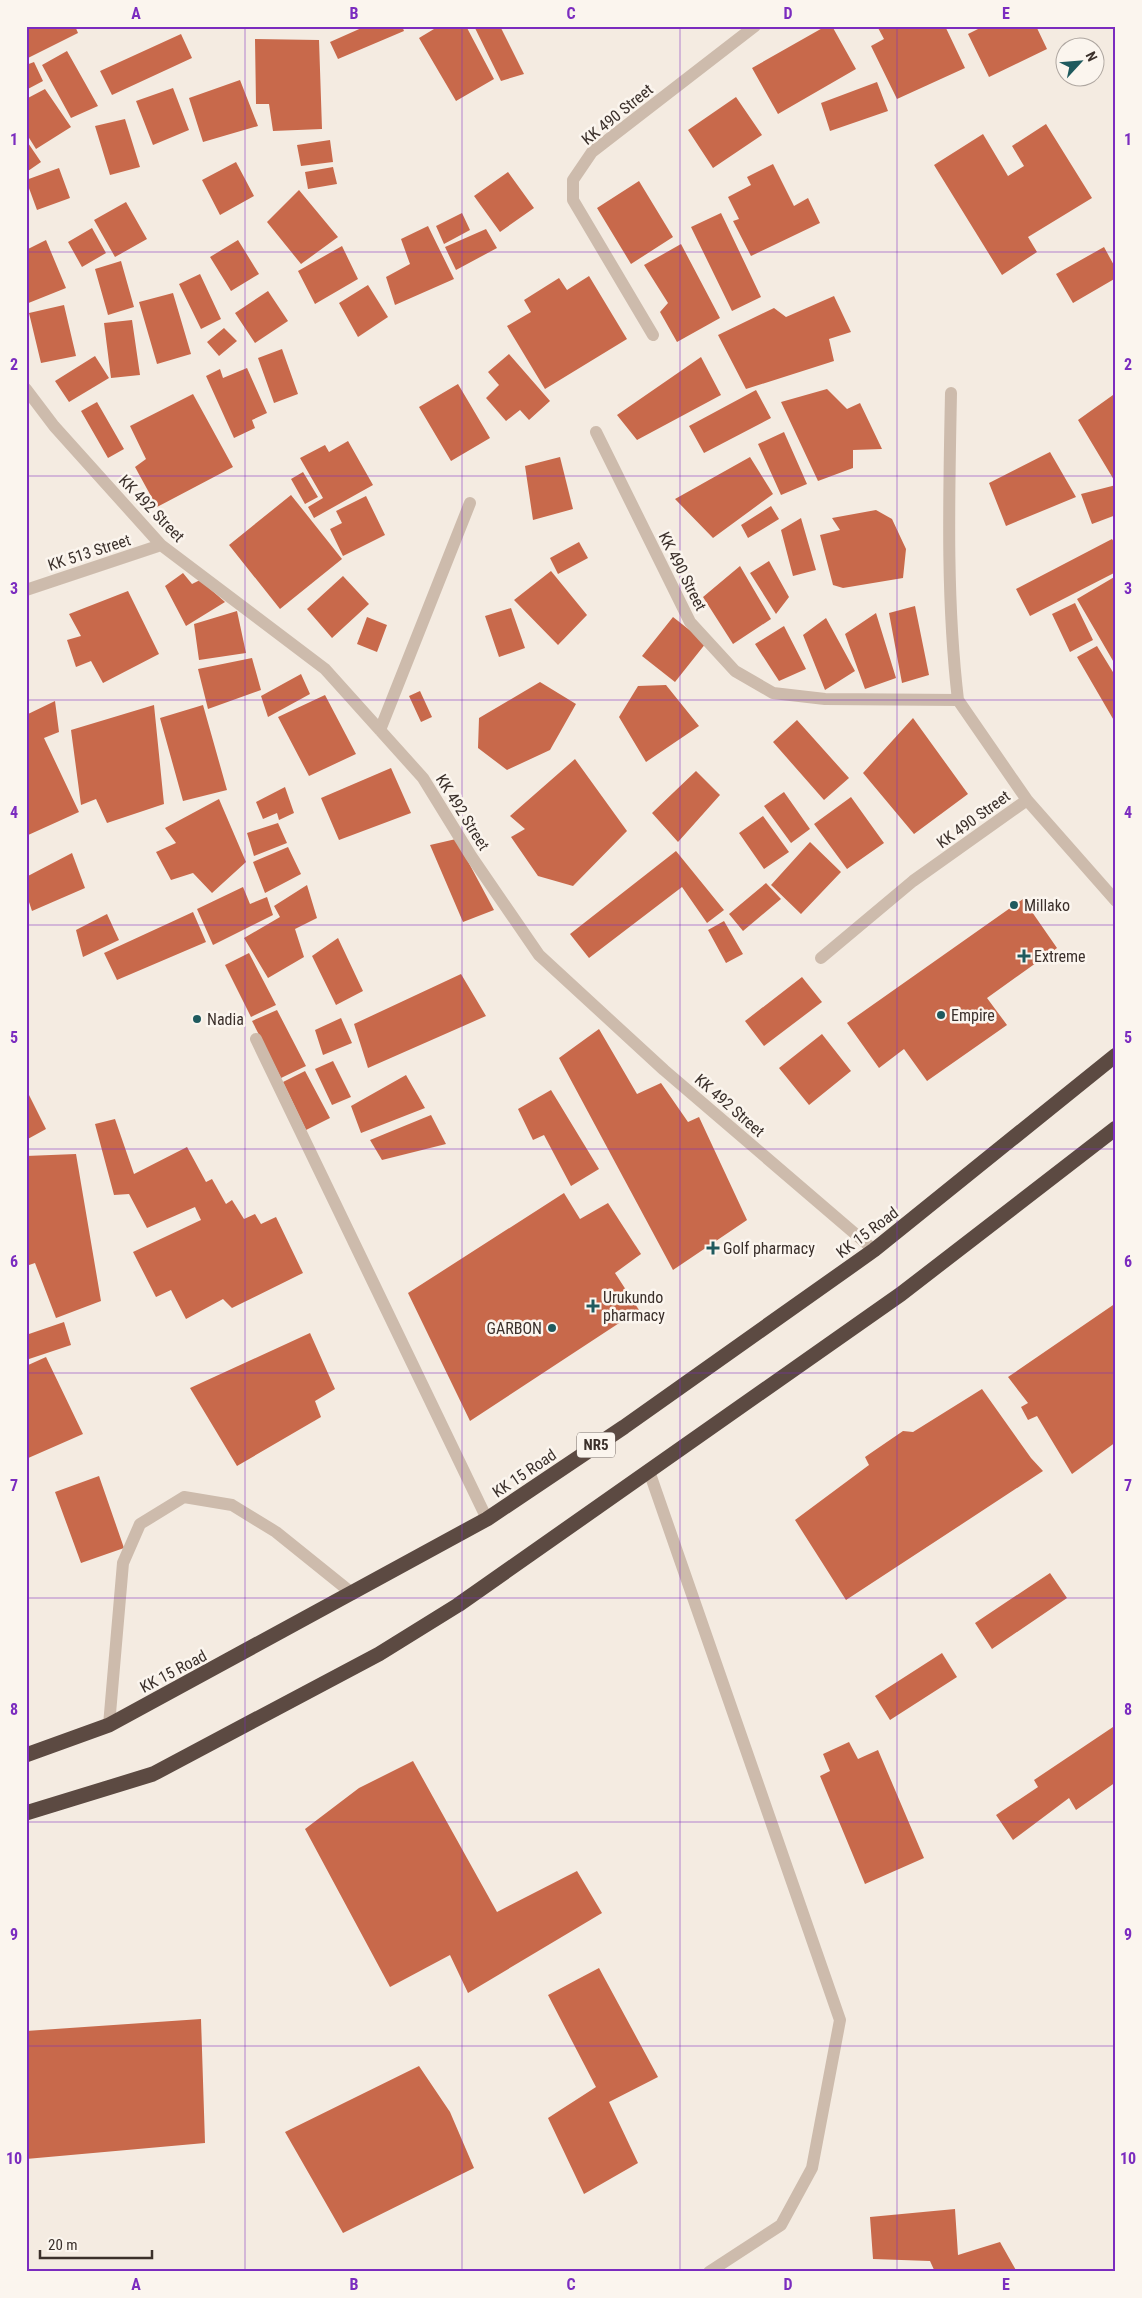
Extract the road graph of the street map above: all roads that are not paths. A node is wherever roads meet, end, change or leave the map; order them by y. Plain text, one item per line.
1 (755, 26) edge
2 (653, 335) dead end
3 (26, 389) edge
4 (951, 393) dead end
5 (596, 432) dead end
6 (470, 503) dead end
7 (161, 546) junction
8 (26, 590) edge
9 (958, 700) junction
10 (380, 730) junction
11 (1027, 800) junction
12 (1116, 901) edge
13 (821, 958) dead end
14 (256, 1039) dead end
15 (1116, 1055) edge
16 (1116, 1128) edge
17 (874, 1250) junction
18 (649, 1470) junction
19 (487, 1519) junction
20 (353, 1594) junction
21 (109, 1725) junction
22 (26, 1755) edge
23 (26, 1813) edge
24 (709, 2272) edge

1 - 2 street, KK 490 Street
3 - 7 street, KK 492 Street
4 - 9 street, KK 490 Street
5 - 9 street, KK 490 Street
6 - 10 street
7 - 8 street, KK 513 Street
7 - 10 street, KK 492 Street
9 - 11 street, KK 490 Street
10 - 17 street, KK 492 Street
11 - 12 street, KK 490 Street
11 - 13 street, KK 490 Street
14 - 19 street
15 - 17 highway, KK 15 Road / NR5
16 - 18 highway
17 - 19 highway, KK 15 Road / NR5
18 - 23 highway
18 - 24 street
19 - 20 highway, KK 15 Road / NR5
20 - 21 highway, KK 15 Road / NR5
20 - 21 street
21 - 22 highway, KK 15 Road / NR5

